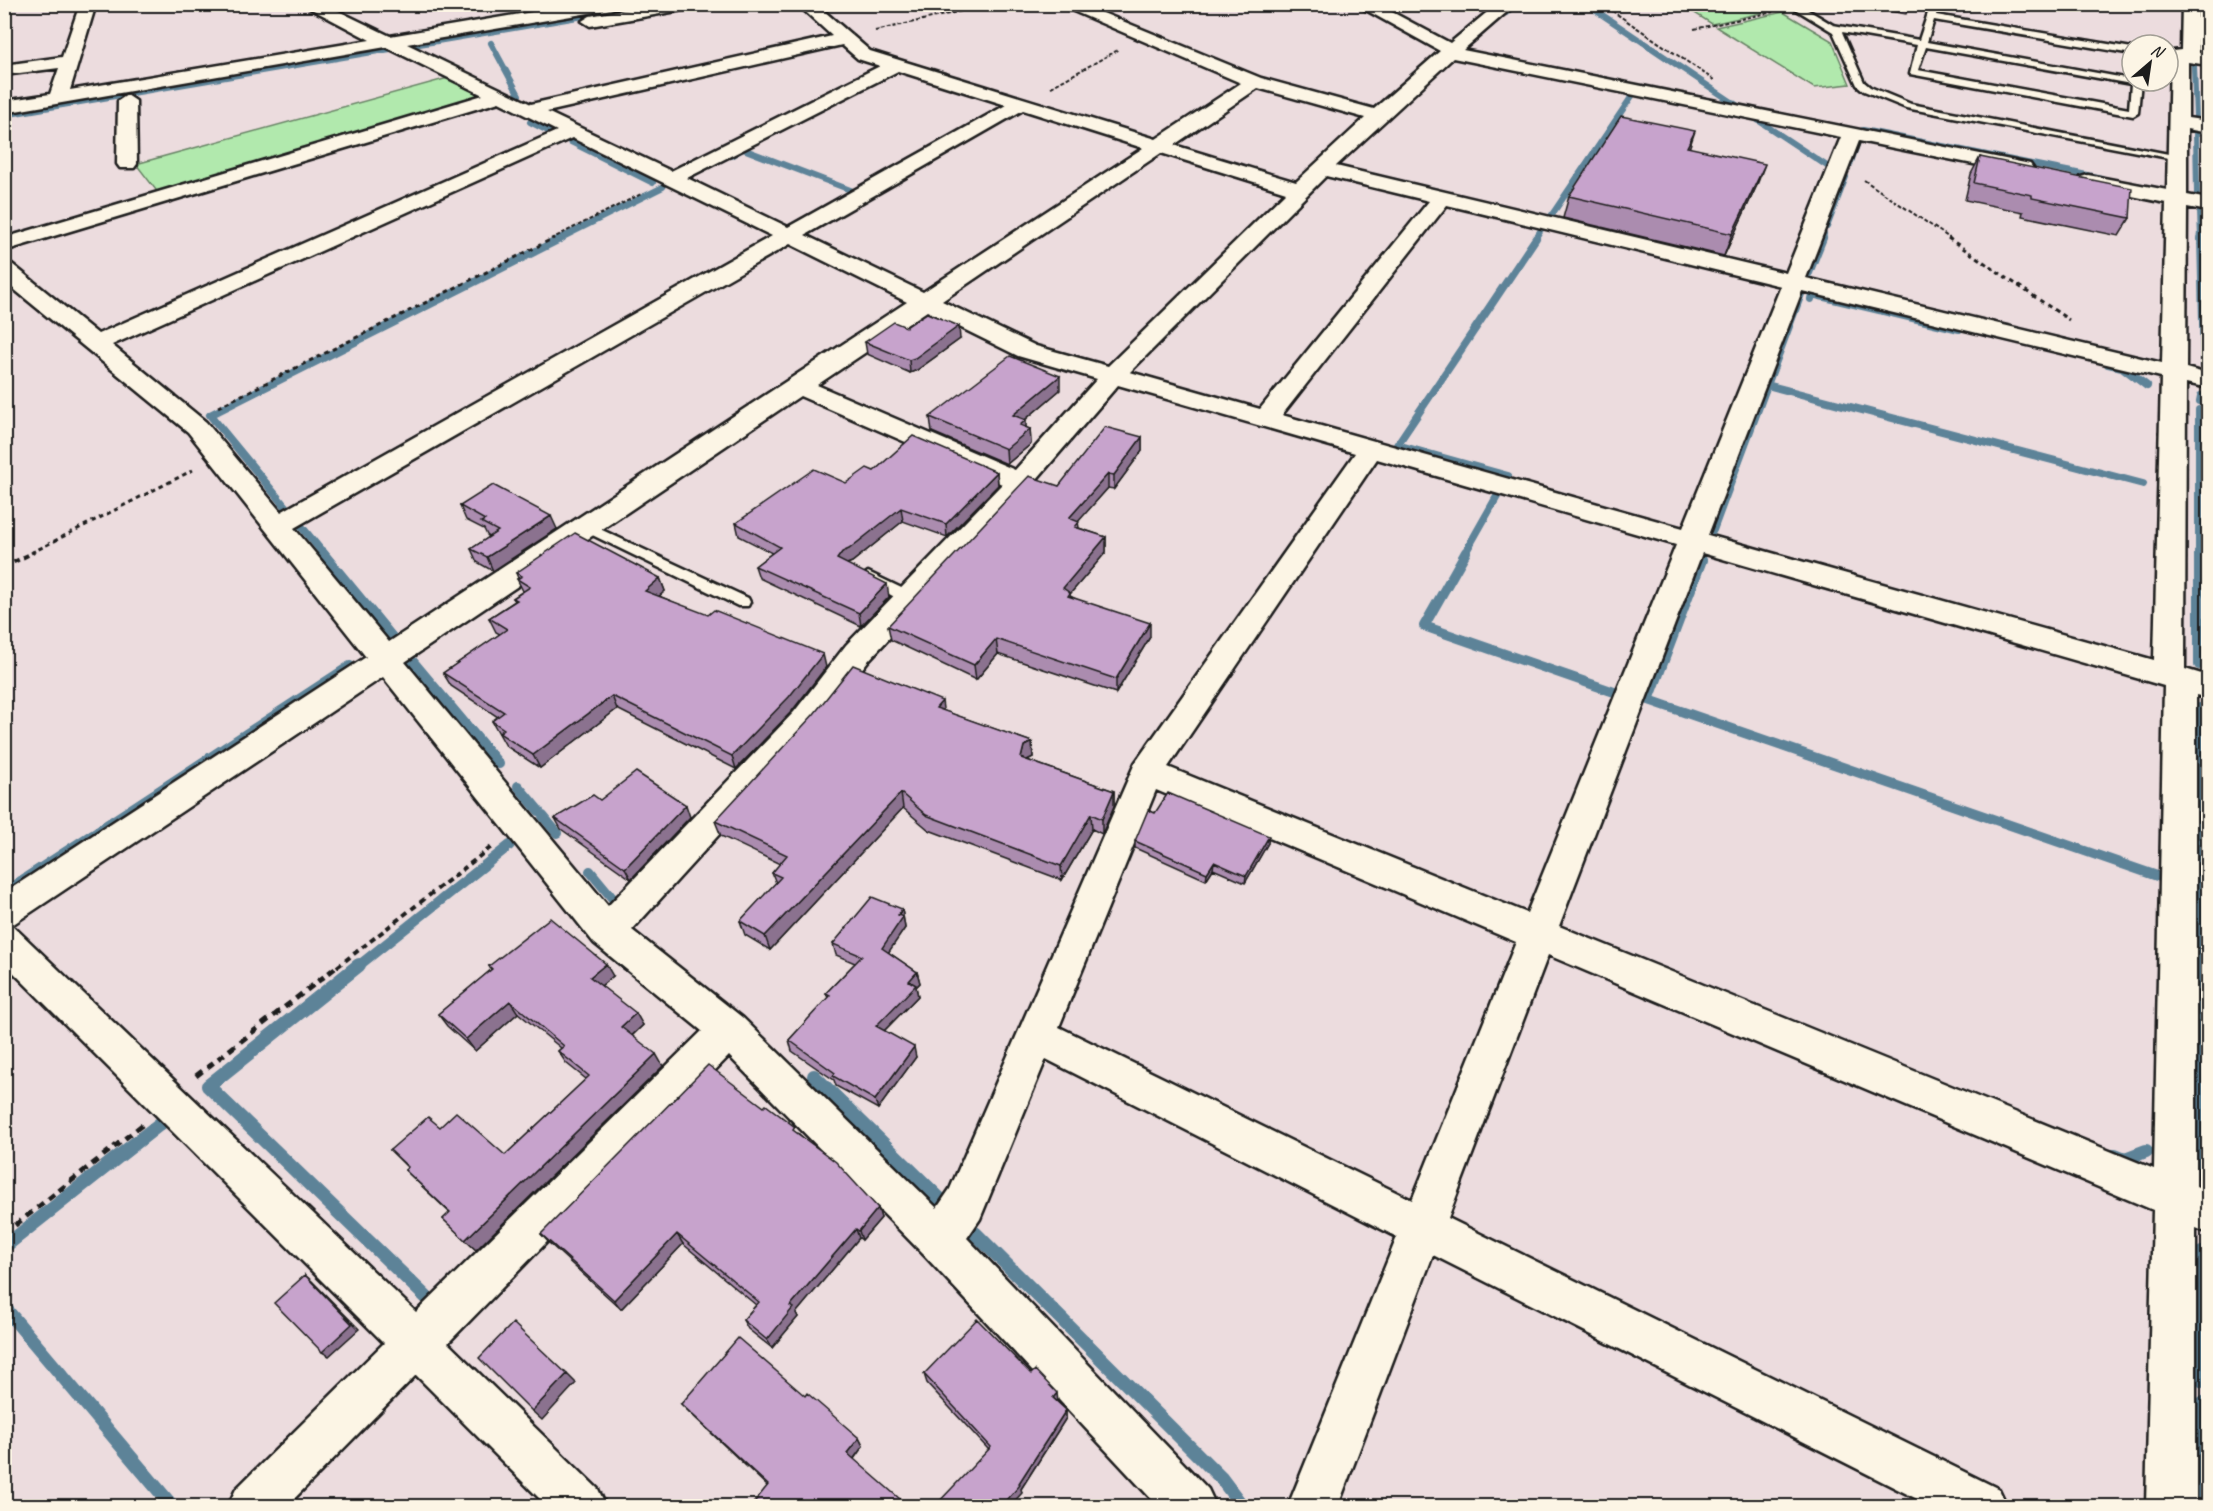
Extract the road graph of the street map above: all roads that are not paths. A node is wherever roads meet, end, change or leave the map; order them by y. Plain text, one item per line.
1 (88, 4) edge
2 (310, 4) edge
3 (612, 4) edge
4 (689, 4) edge
5 (805, 4) edge
6 (1065, 4) edge
7 (1363, 4) edge
8 (1508, 4) edge
9 (1935, 4) edge
10 (2190, 4) edge
11 (1793, 6) edge
12 (448, 14) dead end
13 (1931, 16) junction
14 (1829, 27) junction
15 (451, 39) junction
16 (844, 39) junction
17 (1922, 43) junction
18 (400, 47) junction
19 (2120, 49) edge
20 (1449, 51) junction
21 (2180, 53) edge
22 (2180, 58) edge
23 (2208, 60) edge
24 (69, 62) junction
25 (896, 65) junction
26 (4, 70) edge
27 (2120, 78) edge
28 (1256, 82) junction
29 (2134, 93) edge
30 (2179, 93) edge
31 (500, 96) junction
32 (58, 98) junction
33 (127, 101) junction
34 (1022, 104) junction
35 (4, 107) edge
36 (530, 110) junction
37 (1378, 116) junction
38 (4, 122) edge
39 (2179, 122) junction
40 (2208, 127) edge
41 (572, 131) junction
42 (1852, 133) junction
43 (1157, 146) junction
44 (2179, 157) junction
45 (127, 164) dead end
46 (1322, 169) junction
47 (2039, 171) edge
48 (2073, 178) edge
49 (670, 179) junction
50 (1300, 190) junction
51 (1442, 198) junction
52 (2178, 199) junction
53 (2208, 205) edge
54 (787, 237) junction
55 (4, 245) edge
56 (4, 269) edge
57 (1793, 282) junction
58 (923, 302) junction
59 (95, 344) junction
60 (2175, 373) junction
61 (1114, 375) junction
62 (2208, 381) edge
63 (798, 386) junction
64 (1266, 418) junction
65 (1372, 448) junction
66 (1020, 481) junction
67 (277, 526) junction
68 (587, 527) junction
69 (1692, 540) junction
70 (851, 569) edge
71 (909, 598) junction
72 (743, 602) dead end
73 (386, 661) junction
74 (2186, 681) edge
75 (1135, 790) junction
76 (4, 913) edge
77 (607, 932) junction
78 (1538, 934) junction
79 (4, 938) edge
80 (729, 1030) junction
81 (1036, 1035) junction
82 (2191, 1205) edge
83 (1422, 1228) junction
84 (940, 1241) junction
85 (416, 1344) junction
86 (253, 1506) edge
87 (581, 1506) edge
88 (1191, 1506) edge
89 (1313, 1506) edge
90 (1982, 1506) edge
91 (2170, 1506) edge

1 - 24 street
2 - 18 street
3 - 15 street
4 - 15 street
5 - 16 street
6 - 28 street
7 - 20 street
8 - 20 street
9 - 13 lane
10 - 21 street
11 - 14 lane
12 - 15 street
13 - 17 lane
13 - 19 lane
14 - 17 lane
14 - 44 lane
15 - 18 street
16 - 25 street
16 - 36 street
17 - 27 lane
17 - 29 lane
18 - 31 street
18 - 32 street
18 - 33 street
20 - 37 street
20 - 42 street
22 - 23 street
24 - 26 street
24 - 32 street
25 - 34 street
25 - 49 street
28 - 37 street
28 - 43 street
30 - 39 street
31 - 36 street
31 - 55 street
32 - 35 street
33 - 38 street
33 - 45 street
34 - 43 street
34 - 54 street
36 - 41 street
37 - 46 street
39 - 40 street
39 - 44 street
41 - 49 street
41 - 59 street
42 - 47 street
42 - 57 street
43 - 50 street
43 - 58 street
44 - 52 street
46 - 50 street
46 - 51 street
48 - 52 street
49 - 54 street
50 - 61 street
51 - 57 street
51 - 64 street
52 - 53 street
52 - 60 street
54 - 58 street
54 - 67 street
56 - 59 street
57 - 60 street
57 - 69 street
58 - 61 street
58 - 63 street
59 - 67 street
60 - 62 street
60 - 74 street
61 - 64 street
61 - 66 street
63 - 66 street
63 - 68 street
64 - 65 street
65 - 69 street
65 - 75 street
66 - 71 street
67 - 73 street
68 - 72 lane
68 - 73 street
69 - 74 street
69 - 78 street
70 - 71 lane
71 - 77 street
73 - 76 street
73 - 77 street
74 - 82 street
75 - 78 street
75 - 81 street
77 - 80 street
78 - 82 street
78 - 83 street
79 - 85 street
80 - 84 street
80 - 85 street
81 - 83 street
81 - 84 street
82 - 91 street
83 - 89 street
83 - 90 street
84 - 88 street
85 - 86 street
85 - 87 street

